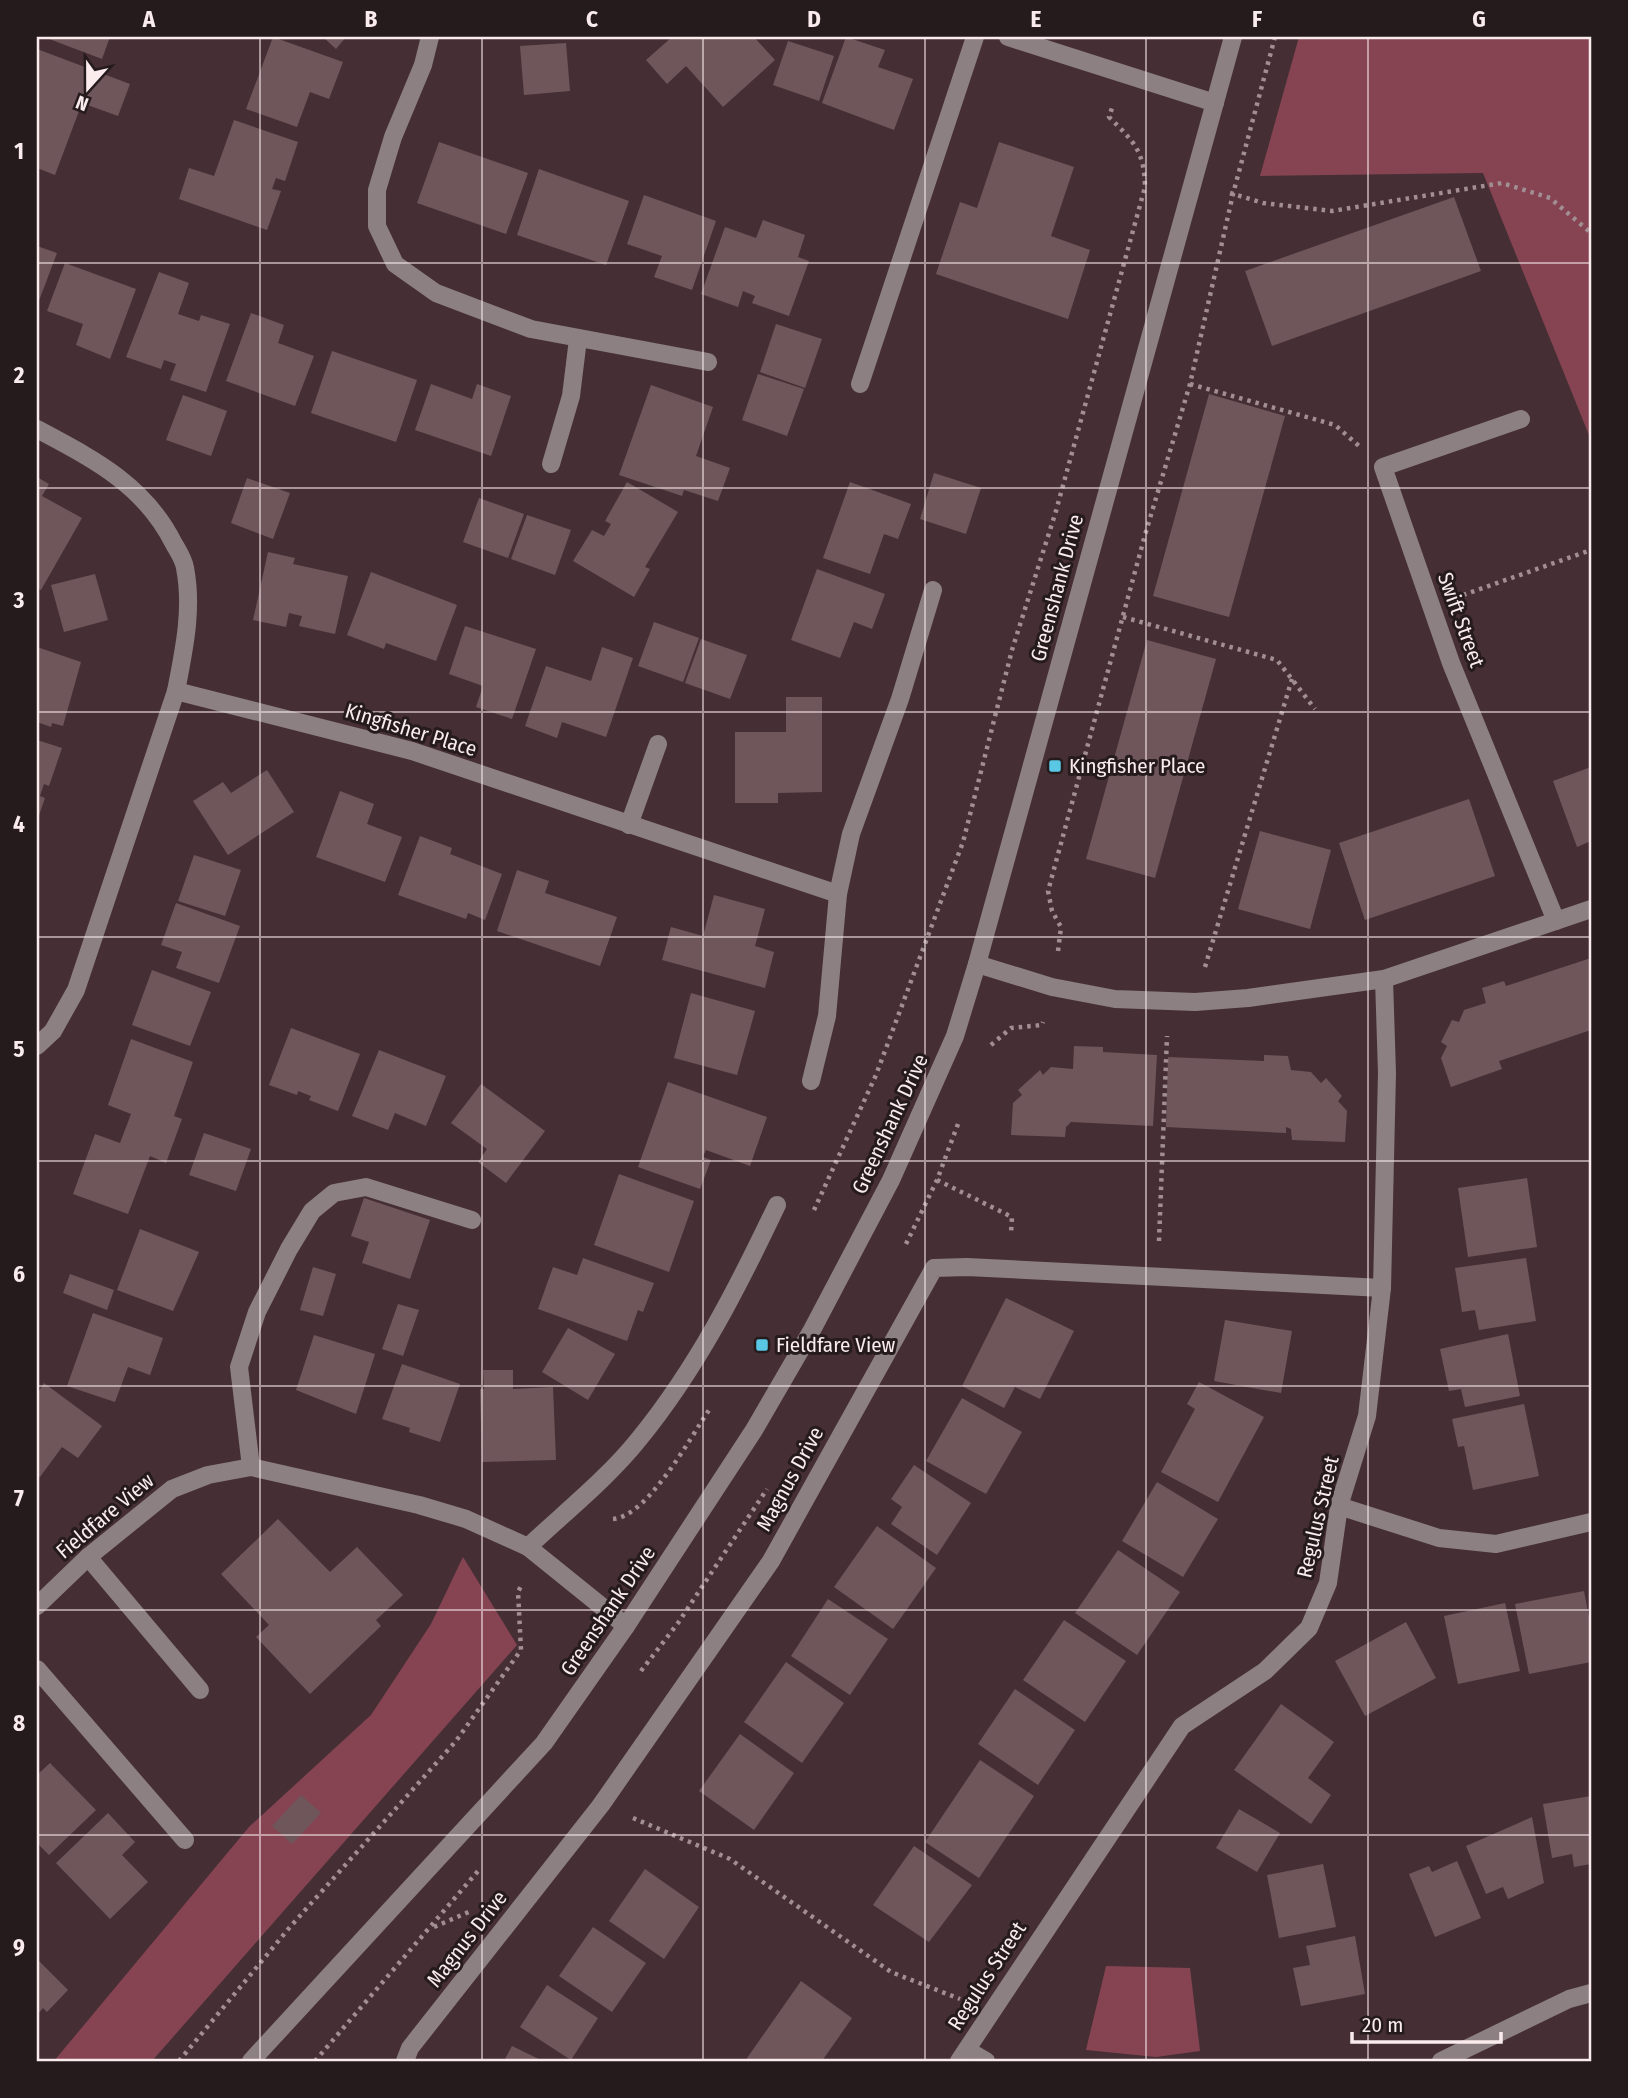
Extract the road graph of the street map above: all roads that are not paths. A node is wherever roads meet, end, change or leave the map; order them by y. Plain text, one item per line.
1 (430, 37) edge
2 (975, 37) edge
3 (1008, 37) edge
4 (1233, 37) edge
5 (1214, 103) junction
6 (578, 340) junction
7 (708, 362) dead end
8 (860, 384) dead end
9 (1521, 419) dead end
10 (37, 429) edge
11 (551, 464) dead end
12 (933, 590) dead end
13 (176, 691) junction
14 (658, 744) dead end
15 (629, 825) junction
16 (838, 894) junction
17 (1591, 909) edge
18 (1556, 921) junction
19 (977, 964) junction
20 (1384, 979) junction
21 (37, 1046) edge
22 (811, 1081) dead end
23 (777, 1205) dead end
24 (472, 1220) dead end
25 (1382, 1288) junction
26 (251, 1467) junction
27 (1339, 1506) junction
28 (1591, 1522) edge
29 (528, 1547) junction
30 (89, 1557) junction
31 (37, 1606) edge
32 (626, 1626) junction
33 (37, 1669) edge
34 (201, 1690) dead end
35 (185, 1840) dead end
36 (1591, 1993) edge
37 (963, 2055) edge
38 (251, 2061) edge
39 (405, 2061) edge
40 (986, 2061) edge
41 (1441, 2061) edge

1 - 6 street
2 - 8 street
3 - 5 street
4 - 5 street, Greenshank Drive
5 - 19 street, Greenshank Drive
6 - 7 street
6 - 11 street
9 - 18 street, Swift Street
10 - 13 street
12 - 16 street
13 - 15 street, Kingfisher Place
13 - 21 street
14 - 15 street
15 - 16 street, Kingfisher Place
16 - 22 street
17 - 18 street
18 - 20 street
19 - 20 street
19 - 32 street, Greenshank Drive
20 - 25 street, Regulus Street
23 - 29 street
24 - 26 street
25 - 27 street, Regulus Street
25 - 39 street, Magnus Drive
26 - 29 street, Fieldfare View
26 - 30 street, Fieldfare View
27 - 28 street
27 - 37 street, Regulus Street
29 - 32 street, Fieldfare View
30 - 31 street, Fieldfare View
30 - 34 street
32 - 38 street, Greenshank Drive
33 - 35 street
36 - 41 street
37 - 40 street

